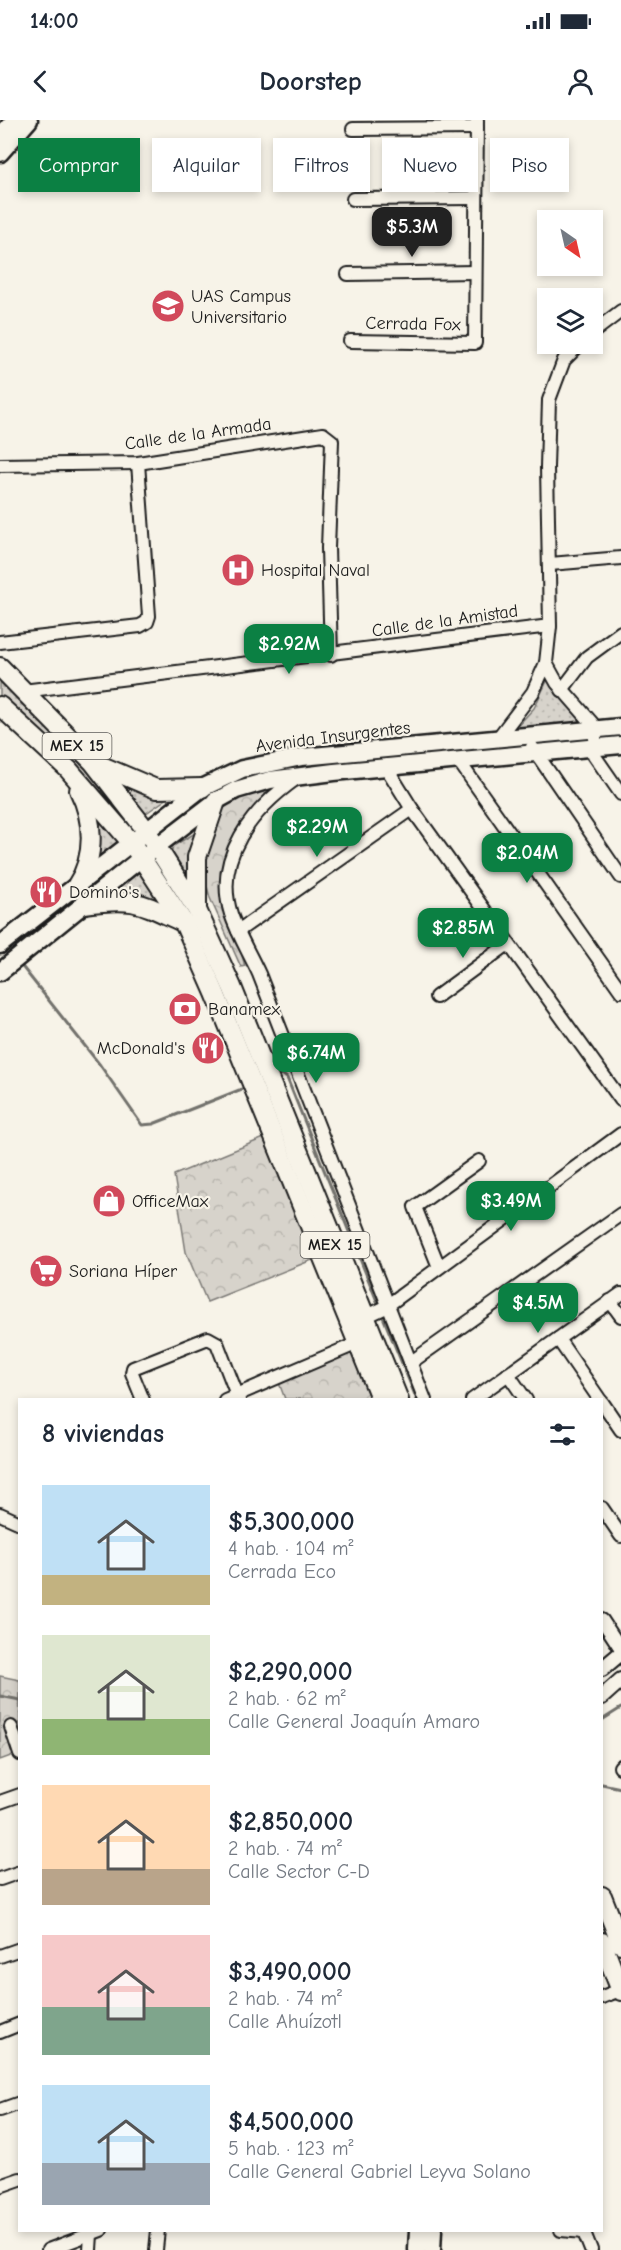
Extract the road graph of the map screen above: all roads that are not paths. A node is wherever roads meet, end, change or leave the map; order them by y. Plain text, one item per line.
1 (14, 120) edge
2 (29, 120) edge
3 (477, 124) edge
4 (353, 129) dead end
5 (0, 137) edge
6 (0, 153) edge
7 (476, 198) junction
8 (353, 199) dead end
9 (475, 272) junction
10 (348, 274) dead end
11 (621, 311) edge
12 (603, 325) edge
13 (350, 341) dead end
14 (570, 354) edge
15 (138, 463) junction
16 (0, 465) edge
17 (621, 558) edge
18 (550, 564) junction
19 (550, 626) junction
20 (621, 632) edge
21 (0, 642) edge
22 (331, 655) junction
23 (546, 663) junction
24 (0, 667) edge
25 (562, 690) junction
26 (23, 692) junction
27 (0, 706) edge
28 (621, 727) edge
29 (594, 729) junction
30 (528, 737) junction
31 (498, 738) junction
32 (621, 745) edge
33 (597, 748) junction
34 (330, 754) junction
35 (534, 754) junction
36 (458, 760) junction
37 (93, 762) junction
38 (386, 767) junction
39 (68, 769) junction
40 (334, 772) junction
41 (297, 777) junction
42 (202, 788) junction
43 (621, 794) edge
44 (216, 801) junction
45 (412, 809) junction
46 (146, 830) junction
47 (131, 842) junction
48 (150, 852) junction
49 (621, 877) edge
50 (76, 885) junction
51 (84, 904) junction
52 (197, 910) junction
53 (184, 923) junction
54 (238, 931) junction
55 (4, 942) edge
56 (508, 944) junction
57 (2, 970) edge
58 (224, 990) junction
59 (621, 990) edge
60 (436, 997) dead end
61 (264, 1093) junction
62 (621, 1100) edge
63 (621, 1134) edge
64 (479, 1161) dead end
65 (621, 1214) edge
66 (439, 1267) junction
67 (616, 1297) edge
68 (378, 1311) junction
69 (621, 1316) edge
70 (558, 1339) junction
71 (358, 1343) junction
72 (411, 1363) junction
73 (508, 1374) junction
74 (238, 1397) edge
75 (142, 1398) edge
76 (380, 1398) edge
77 (399, 1398) edge
78 (424, 1398) edge
79 (475, 1398) edge
80 (525, 1398) edge
81 (599, 1398) edge
82 (603, 1404) edge
83 (621, 1430) edge
84 (603, 1509) edge
85 (0, 1514) edge
86 (18, 1522) edge
87 (621, 1536) edge
88 (603, 1622) edge
89 (621, 1651) edge
90 (603, 1668) edge
91 (621, 1680) edge
92 (603, 1696) edge
93 (11, 1726) dead end
94 (18, 1750) edge
95 (18, 1796) edge
96 (0, 1802) edge
97 (18, 1873) edge
98 (0, 1879) edge
99 (603, 1899) edge
100 (621, 1944) edge
101 (603, 1945) edge
102 (18, 1950) edge
103 (0, 1956) edge
104 (621, 1991) edge
105 (603, 1997) edge
106 (18, 2025) edge
107 (0, 2032) edge
108 (18, 2104) edge
109 (0, 2110) edge
110 (18, 2180) edge
111 (0, 2187) edge
112 (158, 2232) edge
113 (418, 2232) edge
114 (433, 2232) edge
115 (584, 2232) edge
116 (96, 2233) edge
117 (48, 2250) edge
118 (90, 2250) edge
119 (156, 2250) edge
120 (417, 2250) edge
121 (432, 2250) edge
122 (591, 2250) edge

1 - 5 main road
2 - 6 main road
3 - 4 street
3 - 7 street
7 - 8 street
7 - 9 street
9 - 10 street
9 - 13 street, Cerrada Fox
11 - 12 street
14 - 18 street
15 - 16 street, Calle de la Armada
15 - 21 street
15 - 22 street, Calle de la Armada
17 - 18 street
18 - 19 street
19 - 22 street, Calle de la Amistad
19 - 23 street
20 - 25 street
22 - 26 street, Calle de la Amistad
23 - 25 street
23 - 31 street
24 - 26 main road, MEX 15
25 - 29 street
26 - 37 main road, MEX 15
27 - 39 main road, MEX 15
28 - 29 main road, Avenida Insurgentes
29 - 30 main road, Avenida Insurgentes
29 - 33 street
30 - 31 main road, Avenida Insurgentes
30 - 35 street
31 - 34 main road, Avenida Insurgentes
32 - 33 main road, Avenida Insurgentes
33 - 35 main road, Avenida Insurgentes
33 - 43 street
34 - 40 main road
34 - 42 main road, Avenida Insurgentes
35 - 36 main road, Avenida Insurgentes
35 - 49 street
36 - 38 main road, Avenida Insurgentes
36 - 59 street
37 - 42 main road
37 - 46 main road, MEX 15
38 - 40 main road, Avenida Insurgentes
38 - 45 street
39 - 47 main road, MEX 15
39 - 50 main road
40 - 41 main road, Avenida Insurgentes
41 - 44 main road, Avenida Insurgentes
41 - 54 street, Avenida Insurgentes
42 - 46 main road, Avenida Insurgentes
44 - 48 main road, Avenida Insurgentes
44 - 52 main road
45 - 54 street
45 - 56 street
46 - 47 main road, Avenida Insurgentes
46 - 48 main road, MEX 15
47 - 48 main road, MEX 15
47 - 50 main road, Avenida Insurgentes
48 - 51 main road, Avenida Insurgentes
48 - 52 main road, MEX 15
48 - 53 main road, MEX 15
50 - 55 main road, Avenida Insurgentes
51 - 53 main road
51 - 57 main road, Avenida Insurgentes
52 - 58 main road, MEX 15
53 - 58 main road, MEX 15
54 - 68 street, Avenida Insurgentes
56 - 60 street
56 - 62 street
58 - 61 main road, MEX 15
61 - 68 main road, MEX 15
61 - 71 main road, MEX 15
63 - 66 street
64 - 66 street
65 - 72 street
66 - 68 street
67 - 69 street
67 - 70 street
68 - 72 street, Avenida Insurgentes
68 - 77 main road, MEX 15
70 - 73 street
70 - 81 street
71 - 74 street
71 - 76 main road, MEX 15
72 - 78 street, Avenida Insurgentes
73 - 79 street
73 - 80 street
74 - 75 street
82 - 83 street
84 - 87 street
85 - 86 street
88 - 89 street
89 - 90 street
91 - 92 street
93 - 94 street
95 - 96 street
97 - 98 street
99 - 100 main road
101 - 104 main road
102 - 103 street
104 - 105 street
106 - 107 street
108 - 109 street
110 - 111 street
112 - 119 street
113 - 120 main road
114 - 121 main road
115 - 122 street
116 - 117 street
116 - 118 street

